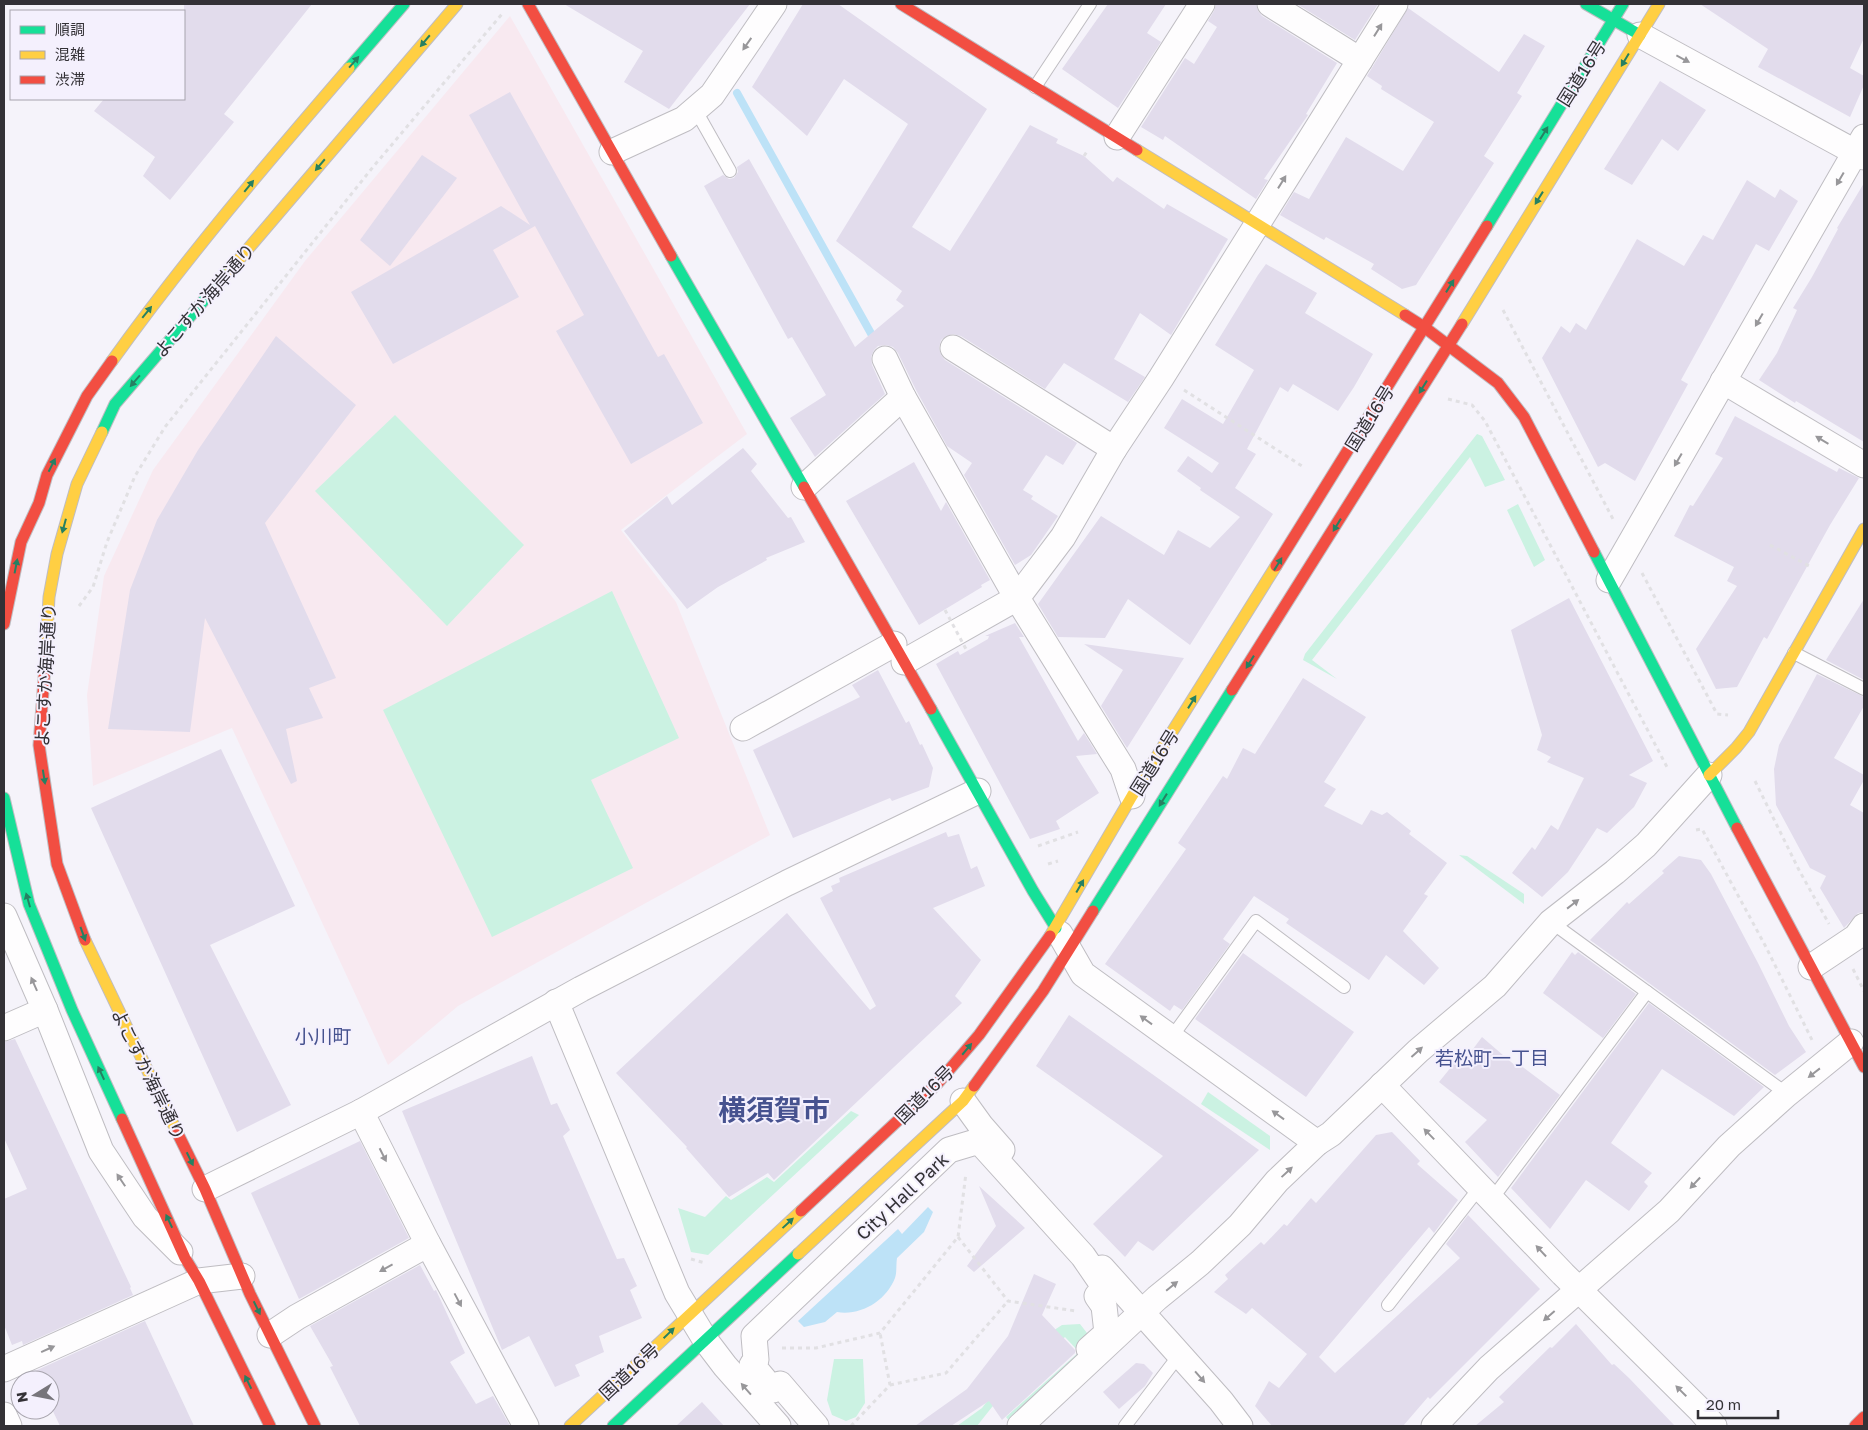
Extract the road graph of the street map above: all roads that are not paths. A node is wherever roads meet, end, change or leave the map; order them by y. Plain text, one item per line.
1 (404, 4) edge
2 (457, 4) edge
3 (528, 4) edge
4 (774, 4) edge
5 (901, 4) edge
6 (1090, 4) edge
7 (1202, 4) edge
8 (1270, 4) edge
9 (1395, 4) edge
10 (1586, 4) edge
11 (1623, 4) edge
12 (1660, 4) edge
13 (1614, 20) junction
14 (1640, 35) junction
15 (1360, 60) junction
16 (1035, 87) junction
17 (696, 109) junction
18 (1117, 137) junction
19 (1861, 148) edge
20 (612, 152) junction
21 (730, 171) dead end
22 (1256, 224) junction
23 (1424, 328) junction
24 (1449, 345) junction
25 (953, 348) dead end
26 (885, 359) dead end
27 (1723, 381) junction
28 (903, 397) junction
29 (1114, 449) junction
30 (1864, 465) edge
31 (804, 487) junction
32 (1864, 529) edge
33 (1609, 580) junction
34 (1017, 598) junction
35 (4, 624) edge
36 (899, 653) junction
37 (1794, 653) junction
38 (1864, 689) edge
39 (743, 728) dead end
40 (1709, 775) junction
41 (978, 791) junction
42 (1132, 796) junction
43 (4, 798) edge
44 (4, 916) edge
45 (1551, 922) junction
46 (1864, 926) edge
47 (1056, 928) junction
48 (1069, 950) junction
49 (1811, 967) junction
50 (1344, 987) dead end
51 (1647, 992) junction
52 (556, 1002) junction
53 (45, 1010) junction
54 (4, 1028) edge
55 (1171, 1038) junction
56 (1851, 1042) junction
57 (1864, 1067) edge
58 (1382, 1085) junction
59 (1787, 1094) junction
60 (963, 1101) junction
61 (361, 1112) junction
62 (1317, 1143) junction
63 (204, 1190) junction
64 (1486, 1193) junction
65 (428, 1244) junction
66 (185, 1258) junction
67 (242, 1276) junction
68 (199, 1281) junction
69 (1579, 1290) junction
70 (1388, 1304) dead end
71 (1142, 1312) junction
72 (689, 1314) junction
73 (270, 1335) junction
74 (706, 1341) junction
75 (1180, 1354) junction
76 (4, 1369) edge
77 (4, 1415) edge
78 (1864, 1417) edge
79 (9, 1426) edge
80 (270, 1426) edge
81 (315, 1426) edge
82 (526, 1426) edge
83 (570, 1426) edge
84 (613, 1426) edge
85 (778, 1426) edge
86 (816, 1426) edge
87 (1007, 1426) edge
88 (1020, 1426) edge
89 (1125, 1426) edge
90 (1240, 1426) edge
91 (1434, 1426) edge
92 (1714, 1426) edge
93 (1854, 1426) edge

35 -> 1 main road, よこすか海岸通り
2 -> 63 main road, よこすか海岸通り
3 - 20 main road
4 -> 17 street
5 - 16 main road
6 - 16 lane
7 - 18 street
8 - 15 street
15 -> 9 street
10 - 13 main road
11 - 13 main road, 国道16号
12 - 14 main road, 国道16号
13 - 14 main road
23 -> 13 main road, 国道16号
14 -> 19 street
14 -> 24 main road, 国道16号
22 -> 15 street
16 - 18 main road
17 - 20 street
17 - 21 lane
18 - 22 main road
19 -> 27 street
20 - 31 main road
22 - 23 main road
22 - 29 street
23 - 24 main road
42 -> 23 main road, 国道16号
24 - 33 main road
24 -> 48 main road, 国道16号
25 - 29 street
26 - 28 street
30 -> 27 street
27 -> 33 street
28 - 31 street
28 - 34 street
29 - 34 street
31 - 36 main road
32 - 37 main road
33 - 40 main road
34 - 36 street
34 - 42 street
36 - 39 street
36 - 41 main road
37 - 38 lane
37 - 40 main road
45 -> 40 street
40 - 49 main road
41 - 47 main road
41 - 52 street
47 -> 42 main road, 国道16号
66 -> 43 main road
53 -> 44 street
45 - 51 lane
58 -> 45 street
46 - 49 street
47 - 48 street
72 -> 47 main road, 国道16号
55 -> 48 street
48 - 60 main road, 国道16号
49 - 56 main road
50 - 55 lane
51 - 59 lane
51 - 64 lane
52 - 61 street
52 - 72 street
53 - 54 street
66 -> 53 street
62 -> 55 street
56 - 57 main road
56 -> 59 street
58 - 62 street
64 -> 58 street
59 -> 69 street
60 - 71 street
60 - 74 main road, 国道16号
61 - 63 street
61 -> 65 street
71 -> 62 street
63 - 67 main road, よこすか海岸通り
69 -> 64 street
64 - 70 lane
65 -> 73 street
65 -> 82 street
66 - 68 main road
67 - 68 street
67 -> 73 main road, よこすか海岸通り
76 -> 68 street
80 -> 68 main road
69 -> 91 street
92 -> 69 street
71 - 75 street
71 - 88 street
72 - 74 street
83 -> 72 main road, 国道16号
73 - 81 main road, よこすか海岸通り
74 - 84 main road, 国道16号
85 -> 74 street
75 - 89 lane
75 -> 90 street
77 - 79 street
78 - 93 main road
86 - 87 street, City Hall Park

